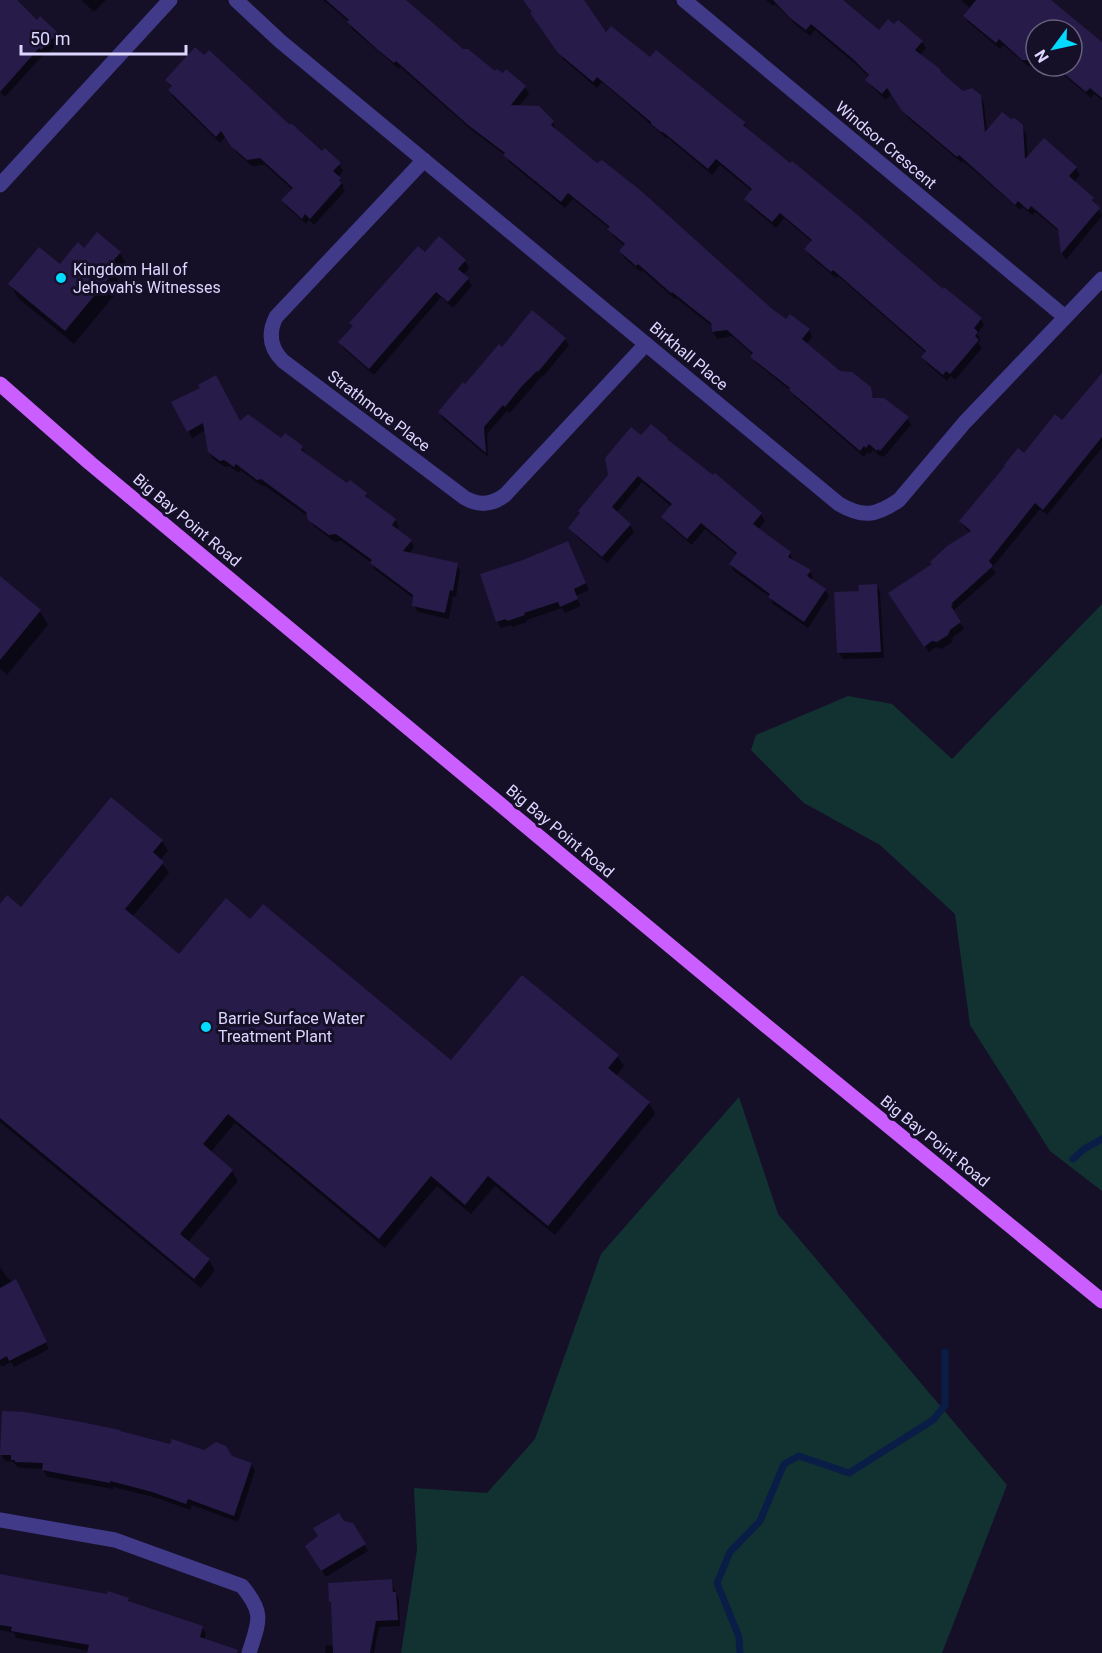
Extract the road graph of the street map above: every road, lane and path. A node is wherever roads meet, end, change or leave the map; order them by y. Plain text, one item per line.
1 (170, 0) edge
2 (237, 0) edge
3 (684, 0) edge
4 (424, 160) junction
5 (0, 185) edge
6 (1102, 279) edge
7 (1065, 317) junction
8 (646, 344) junction
9 (0, 384) edge
10 (1102, 1301) edge
11 (0, 1520) edge
12 (249, 1653) edge

1 - 5 street
2 - 4 street, Birkhall Place
3 - 7 street, Windsor Crescent
4 - 8 street, Birkhall Place
4 - 8 street, Strathmore Place
6 - 7 street, Birkhall Place
7 - 8 street, Birkhall Place
9 - 10 main road, Big Bay Point Road
11 - 12 street

